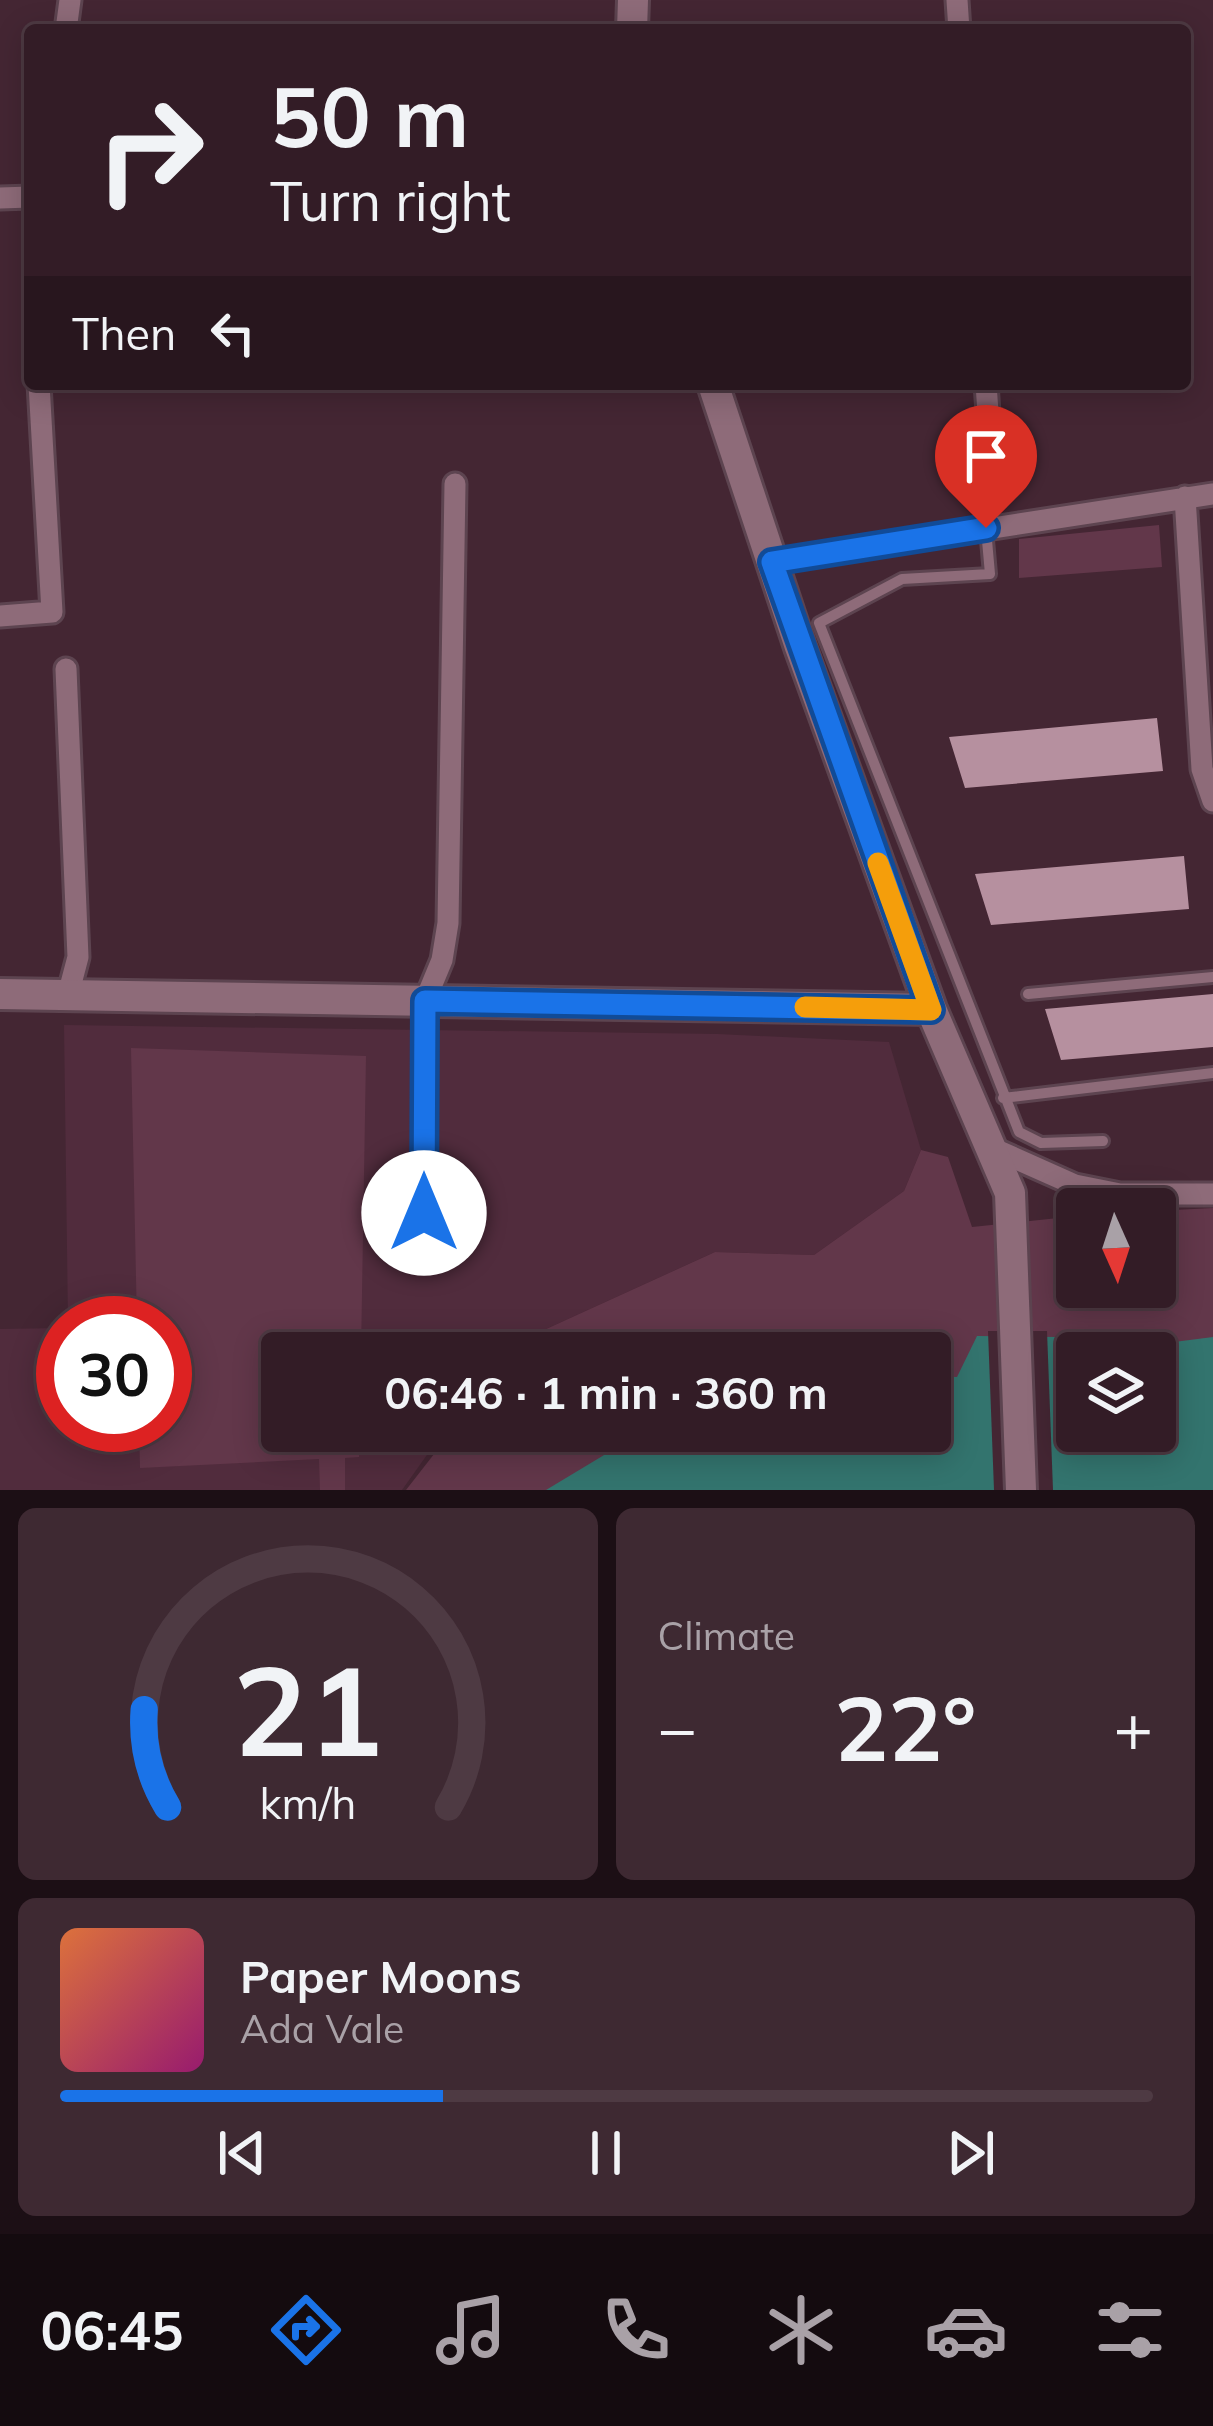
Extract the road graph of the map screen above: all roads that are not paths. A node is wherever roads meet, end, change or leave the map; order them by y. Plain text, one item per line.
1 (38, 390) edge
2 (715, 390) edge
3 (986, 390) edge
4 (992, 469) dead end
5 (454, 484) dead end
6 (1213, 494) edge
7 (1185, 497) junction
8 (986, 528) junction
9 (772, 562) junction
10 (0, 616) edge
11 (66, 669) dead end
12 (1213, 801) edge
13 (1213, 977) edge
14 (0, 994) edge
15 (1028, 994) dead end
16 (68, 995) junction
17 (425, 1001) junction
18 (931, 1010) junction
19 (1213, 1073) edge
20 (1003, 1098) junction
21 (1103, 1141) dead end
22 (992, 1148) junction
23 (1213, 1194) edge
24 (424, 1258) dead end
25 (1021, 1490) edge

1 - 10 street
2 - 9 street
3 - 4 street
5 - 17 street
6 - 7 street
7 - 8 street
7 - 12 street
8 - 9 street
8 - 20 lane
9 - 18 street
11 - 16 street
13 - 15 lane
14 - 16 street
16 - 17 street
17 - 18 street
17 - 24 street
18 - 22 street
19 - 20 lane
20 - 21 lane
22 - 23 street
22 - 25 street

